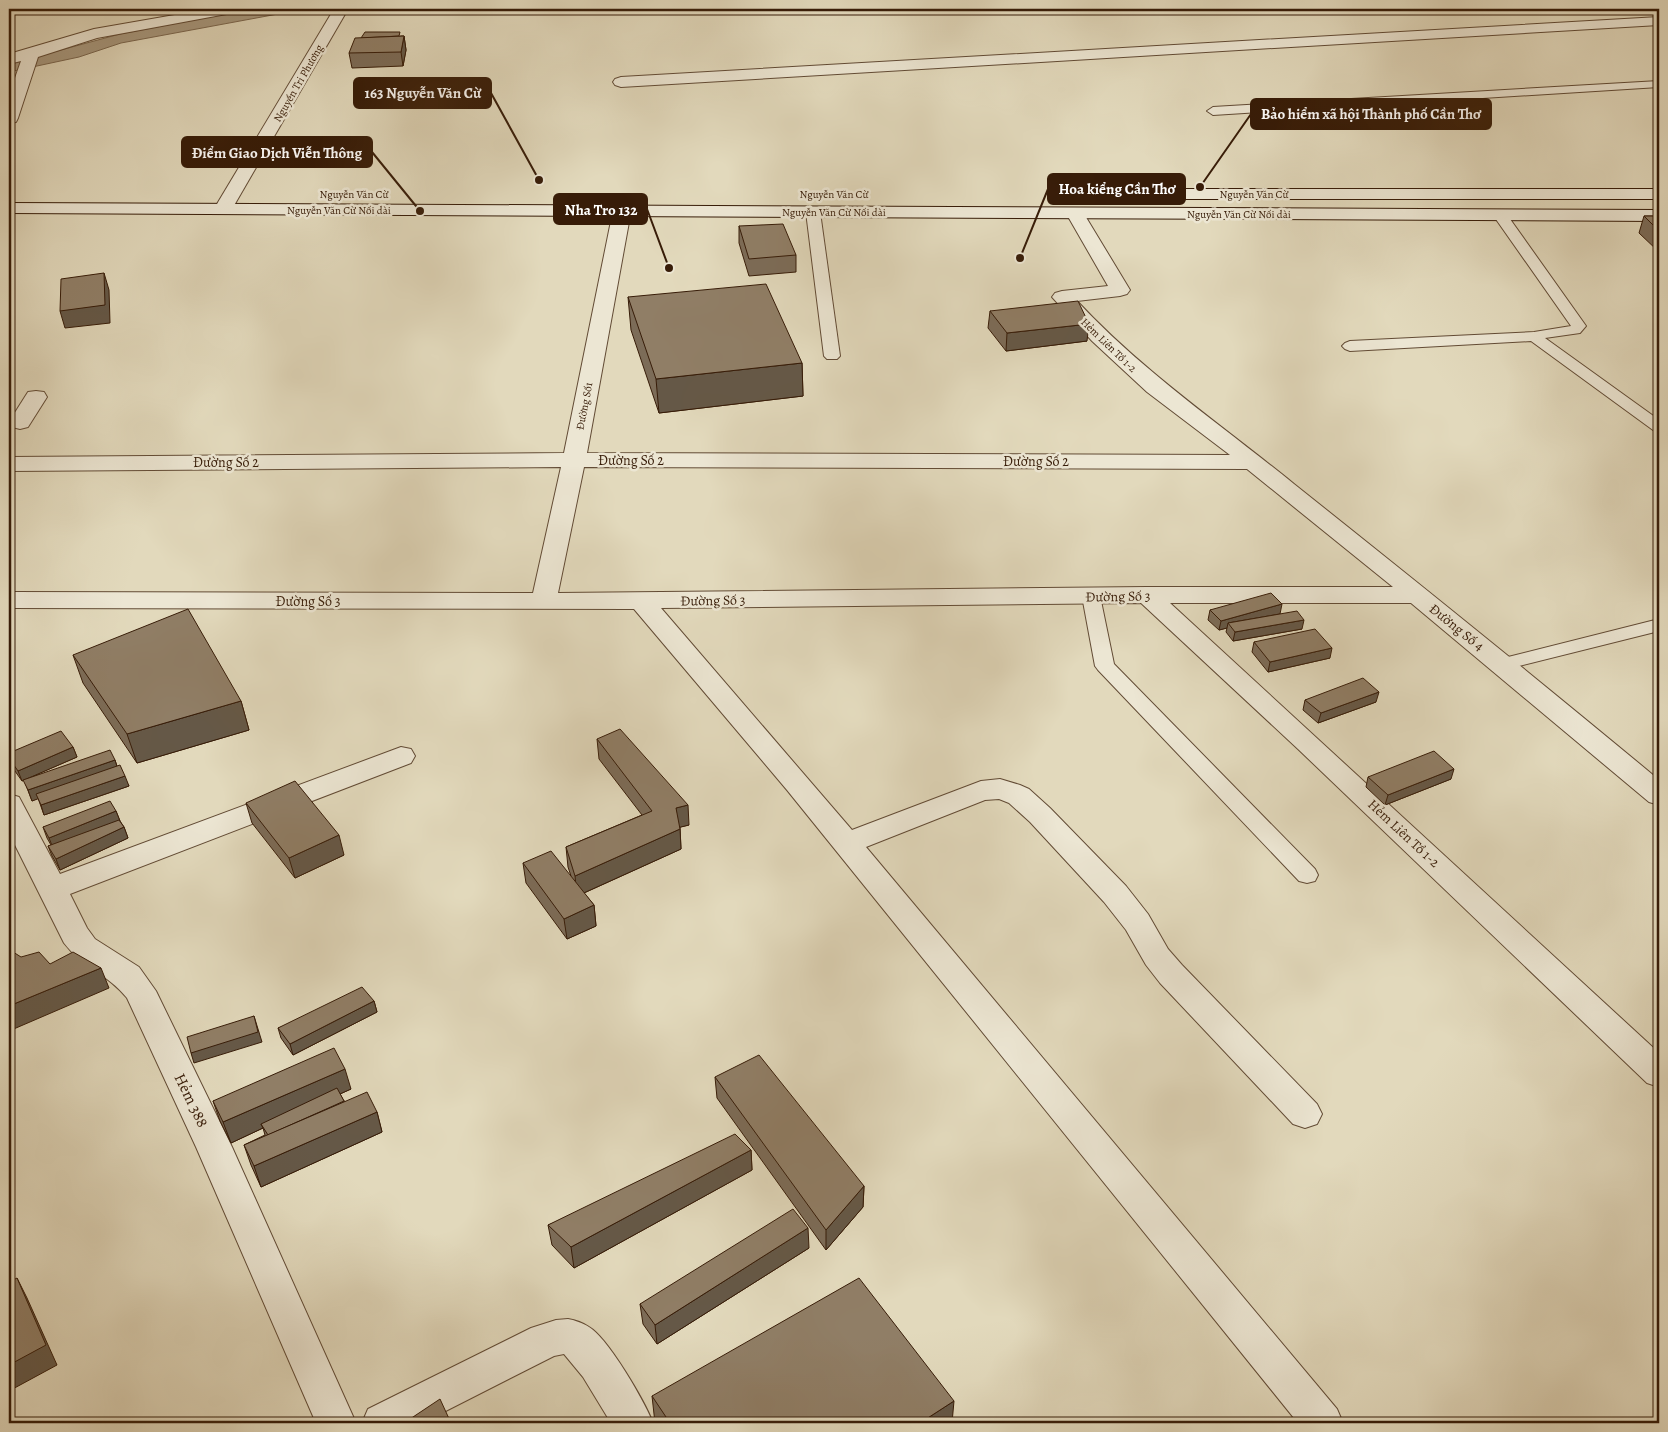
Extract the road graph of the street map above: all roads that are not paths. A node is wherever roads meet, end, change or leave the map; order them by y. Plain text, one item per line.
1 (232, 9) edge
2 (342, 9) edge
3 (1659, 21) edge
4 (9, 59) edge
5 (29, 60) junction
6 (621, 82) dead end
7 (1659, 84) edge
8 (1213, 112) dead end
9 (10, 118) dead end
10 (9, 192) edge
11 (676, 194) dead end
12 (1045, 194) dead end
13 (1484, 194) junction
14 (1659, 194) edge
15 (228, 202) junction
16 (9, 208) edge
17 (622, 211) junction
18 (812, 212) junction
19 (1075, 213) junction
20 (1500, 215) junction
21 (1659, 216) edge
22 (1537, 336) junction
23 (1350, 346) dead end
24 (832, 356) dead end
25 (36, 397) dead end
26 (1659, 427) edge
27 (12, 429) edge
28 (574, 460) junction
29 (1253, 462) junction
30 (9, 464) edge
31 (1147, 595) junction
32 (1417, 595) junction
33 (1091, 596) junction
34 (9, 600) edge
35 (641, 601) junction
36 (544, 602) junction
37 (1659, 624) edge
38 (1503, 664) junction
39 (401, 756) dead end
40 (1659, 795) edge
41 (9, 804) edge
42 (847, 843) junction
43 (1307, 875) dead end
44 (52, 889) junction
45 (1659, 1073) edge
46 (1305, 1114) dead end
47 (336, 1423) edge
48 (382, 1423) edge
49 (633, 1423) edge
50 (1323, 1423) edge

1 - 5 street
2 - 15 street, Nguyển Tri Phương
3 - 6 street
4 - 5 street
5 - 9 street
7 - 8 lane
10 - 15 street, Nguyễn Văn Cừ
11 - 15 street, Nguyễn Văn Cừ
12 - 13 street, Nguyễn Văn Cừ
13 - 14 street, Nguyễn Văn Cừ
13 - 20 street
15 - 16 street, Nguyễn Văn Cừ Nối dài
15 - 17 street, Nguyễn Văn Cừ Nối dài
17 - 18 street, Nguyễn Văn Cừ Nối dài
17 - 28 street, Đường Số1
18 - 19 street, Nguyễn Văn Cừ Nối dài
18 - 24 lane
19 - 20 street, Nguyễn Văn Cừ Nối dài
19 - 29 street, Hẻm Liên Tổ 1-2
20 - 21 street, Nguyễn Văn Cừ Nối dài
20 - 22 lane
22 - 23 lane
22 - 26 lane
25 - 27 street
28 - 29 street, Đường Số 2
28 - 30 street, Đường Số 2
28 - 36 street, Đường Số1
29 - 32 street, Đường Số 4
31 - 32 street, Đường Số 3
31 - 33 street, Đường Số 3
31 - 45 street, Hẻm Liên Tổ 1-2
32 - 38 street, Đường Số 4
33 - 35 street, Đường Số 3
33 - 43 lane
34 - 36 street, Đường Số 3
35 - 36 street, Đường Số 3
35 - 42 street
37 - 38 lane
38 - 40 street, Đường Số 4
39 - 44 street
41 - 44 street, Hẻm 388
42 - 46 street
42 - 50 street
44 - 47 street, Hẻm 388
48 - 49 street

